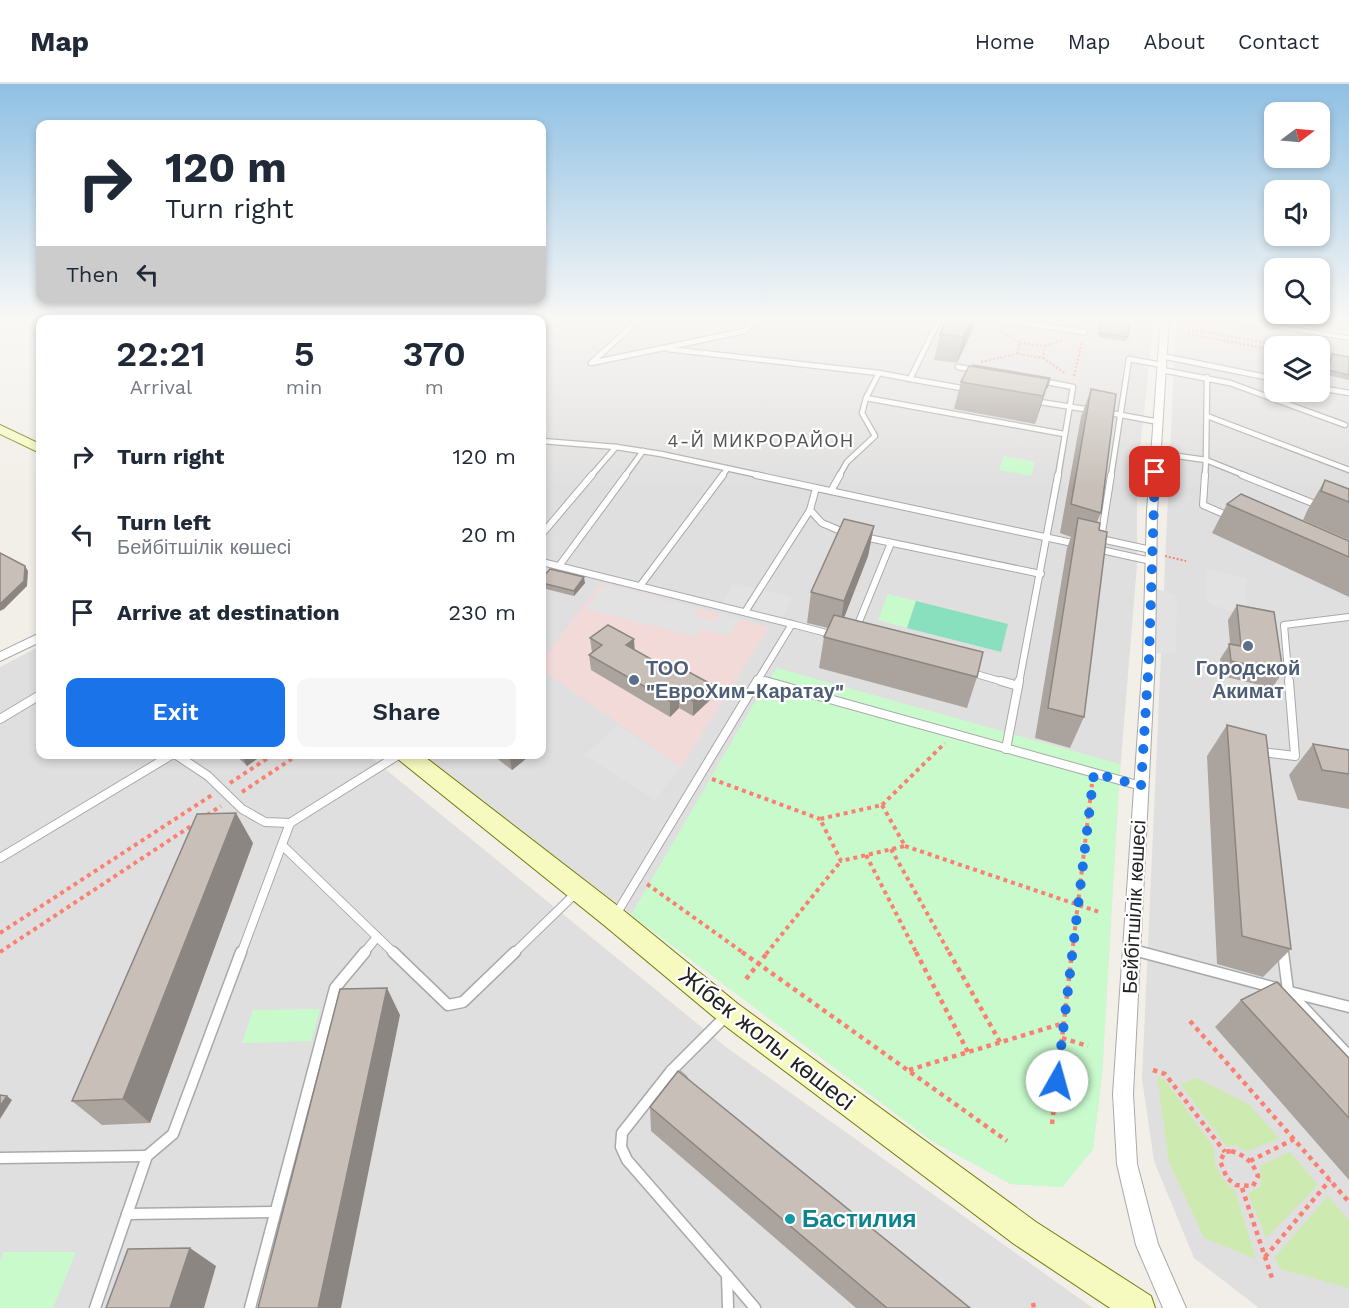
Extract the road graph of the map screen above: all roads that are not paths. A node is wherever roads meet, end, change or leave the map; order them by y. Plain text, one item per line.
1 (878, 375) edge
2 (890, 375) edge
3 (912, 375) edge
4 (1126, 375) edge
5 (1161, 375) edge
6 (1201, 375) edge
7 (1248, 375) edge
8 (1207, 377) junction
9 (1264, 377) edge
10 (910, 379) junction
11 (1038, 381) edge
12 (968, 389) edge
13 (1330, 390) edge
14 (1349, 393) edge
15 (866, 398) junction
16 (1027, 399) edge
17 (1068, 407) junction
18 (1120, 415) junction
19 (1207, 416) junction
20 (1159, 422) junction
21 (1345, 425) dead end
22 (0, 429) edge
23 (1064, 434) junction
24 (546, 441) edge
25 (36, 447) edge
26 (616, 447) junction
27 (643, 451) junction
28 (1156, 453) junction
29 (1206, 460) junction
30 (727, 470) junction
31 (1349, 470) edge
32 (816, 488) junction
33 (831, 490) junction
34 (1327, 509) edge
35 (810, 510) junction
36 (1235, 518) edge
37 (546, 529) edge
38 (1048, 538) junction
39 (891, 543) junction
40 (1082, 546) edge
41 (1093, 548) edge
42 (1151, 555) junction
43 (546, 563) edge
44 (559, 566) junction
45 (1041, 574) junction
46 (640, 586) junction
47 (745, 612) junction
48 (1349, 617) edge
49 (792, 624) junction
50 (842, 637) edge
51 (36, 639) edge
52 (852, 640) edge
53 (0, 657) edge
54 (963, 670) edge
55 (757, 679) junction
56 (1018, 686) junction
57 (36, 698) edge
58 (0, 719) edge
59 (1006, 749) junction
60 (166, 759) edge
61 (182, 759) edge
62 (392, 759) edge
63 (412, 759) edge
64 (1262, 763) edge
65 (1141, 786) junction
66 (290, 823) junction
67 (282, 845) junction
68 (0, 858) edge
69 (579, 891) junction
70 (614, 918) junction
71 (1282, 934) edge
72 (377, 937) junction
73 (1131, 950) junction
74 (1288, 991) junction
75 (1349, 1007) edge
76 (729, 1012) junction
77 (1349, 1056) edge
78 (671, 1071) junction
79 (689, 1086) edge
80 (147, 1156) junction
81 (0, 1158) edge
82 (275, 1212) junction
83 (127, 1214) junction
84 (727, 1275) junction
85 (95, 1308) edge
86 (250, 1308) edge
87 (728, 1308) edge
88 (755, 1308) edge
89 (1139, 1308) edge
90 (1175, 1308) edge

1 - 15 lane
2 - 10 lane
3 - 10 lane
4 - 18 lane
5 - 20 street, Бейбітшілік көшесі
6 - 8 lane
7 - 9 lane
8 - 19 lane
8 - 21 lane
10 - 12 lane
11 - 17 lane
13 - 14 lane
15 - 23 lane
15 - 33 lane
16 - 17 lane
17 - 18 lane
17 - 23 lane
18 - 20 lane
18 - 42 lane
19 - 29 lane
19 - 31 lane
20 - 28 street, Бейбітшілік көшесі
22 - 25 main road
23 - 38 lane
24 - 26 lane
26 - 27 lane
26 - 37 lane
27 - 30 lane
27 - 44 lane
28 - 29 lane
28 - 42 street, Бейбітшілік көшесі
29 - 34 lane
29 - 36 lane
30 - 32 lane
30 - 46 lane
32 - 33 lane
32 - 35 lane
33 - 38 lane
35 - 39 lane
35 - 47 lane
38 - 40 lane
38 - 45 lane
39 - 45 lane
39 - 52 lane
41 - 42 lane
42 - 65 street, Бейбітшілік көшесі
43 - 44 lane
44 - 46 lane
45 - 56 lane
46 - 47 lane
47 - 49 lane
48 - 64 lane
49 - 50 lane
49 - 55 lane
51 - 53 street
54 - 56 lane
55 - 59 lane
55 - 70 lane
56 - 59 lane
57 - 58 lane
59 - 65 lane
60 - 68 lane
61 - 66 lane
62 - 66 lane
63 - 69 main road, Жібек жолы көшесі
65 - 73 street, Бейбітшілік көшесі
66 - 67 lane
67 - 72 lane
67 - 80 lane
69 - 70 main road, Жібек жолы көшесі
69 - 72 lane
70 - 76 main road, Жібек жолы көшесі
71 - 74 lane
72 - 82 lane
73 - 74 lane
73 - 90 street, Бейбітшілік көшесі
74 - 75 lane
74 - 77 lane
76 - 78 lane
76 - 89 main road, Жібек жолы көшесі
78 - 79 lane
78 - 84 lane
80 - 81 lane
80 - 83 lane
82 - 83 lane
82 - 86 lane
83 - 85 lane
84 - 87 lane
84 - 88 lane

